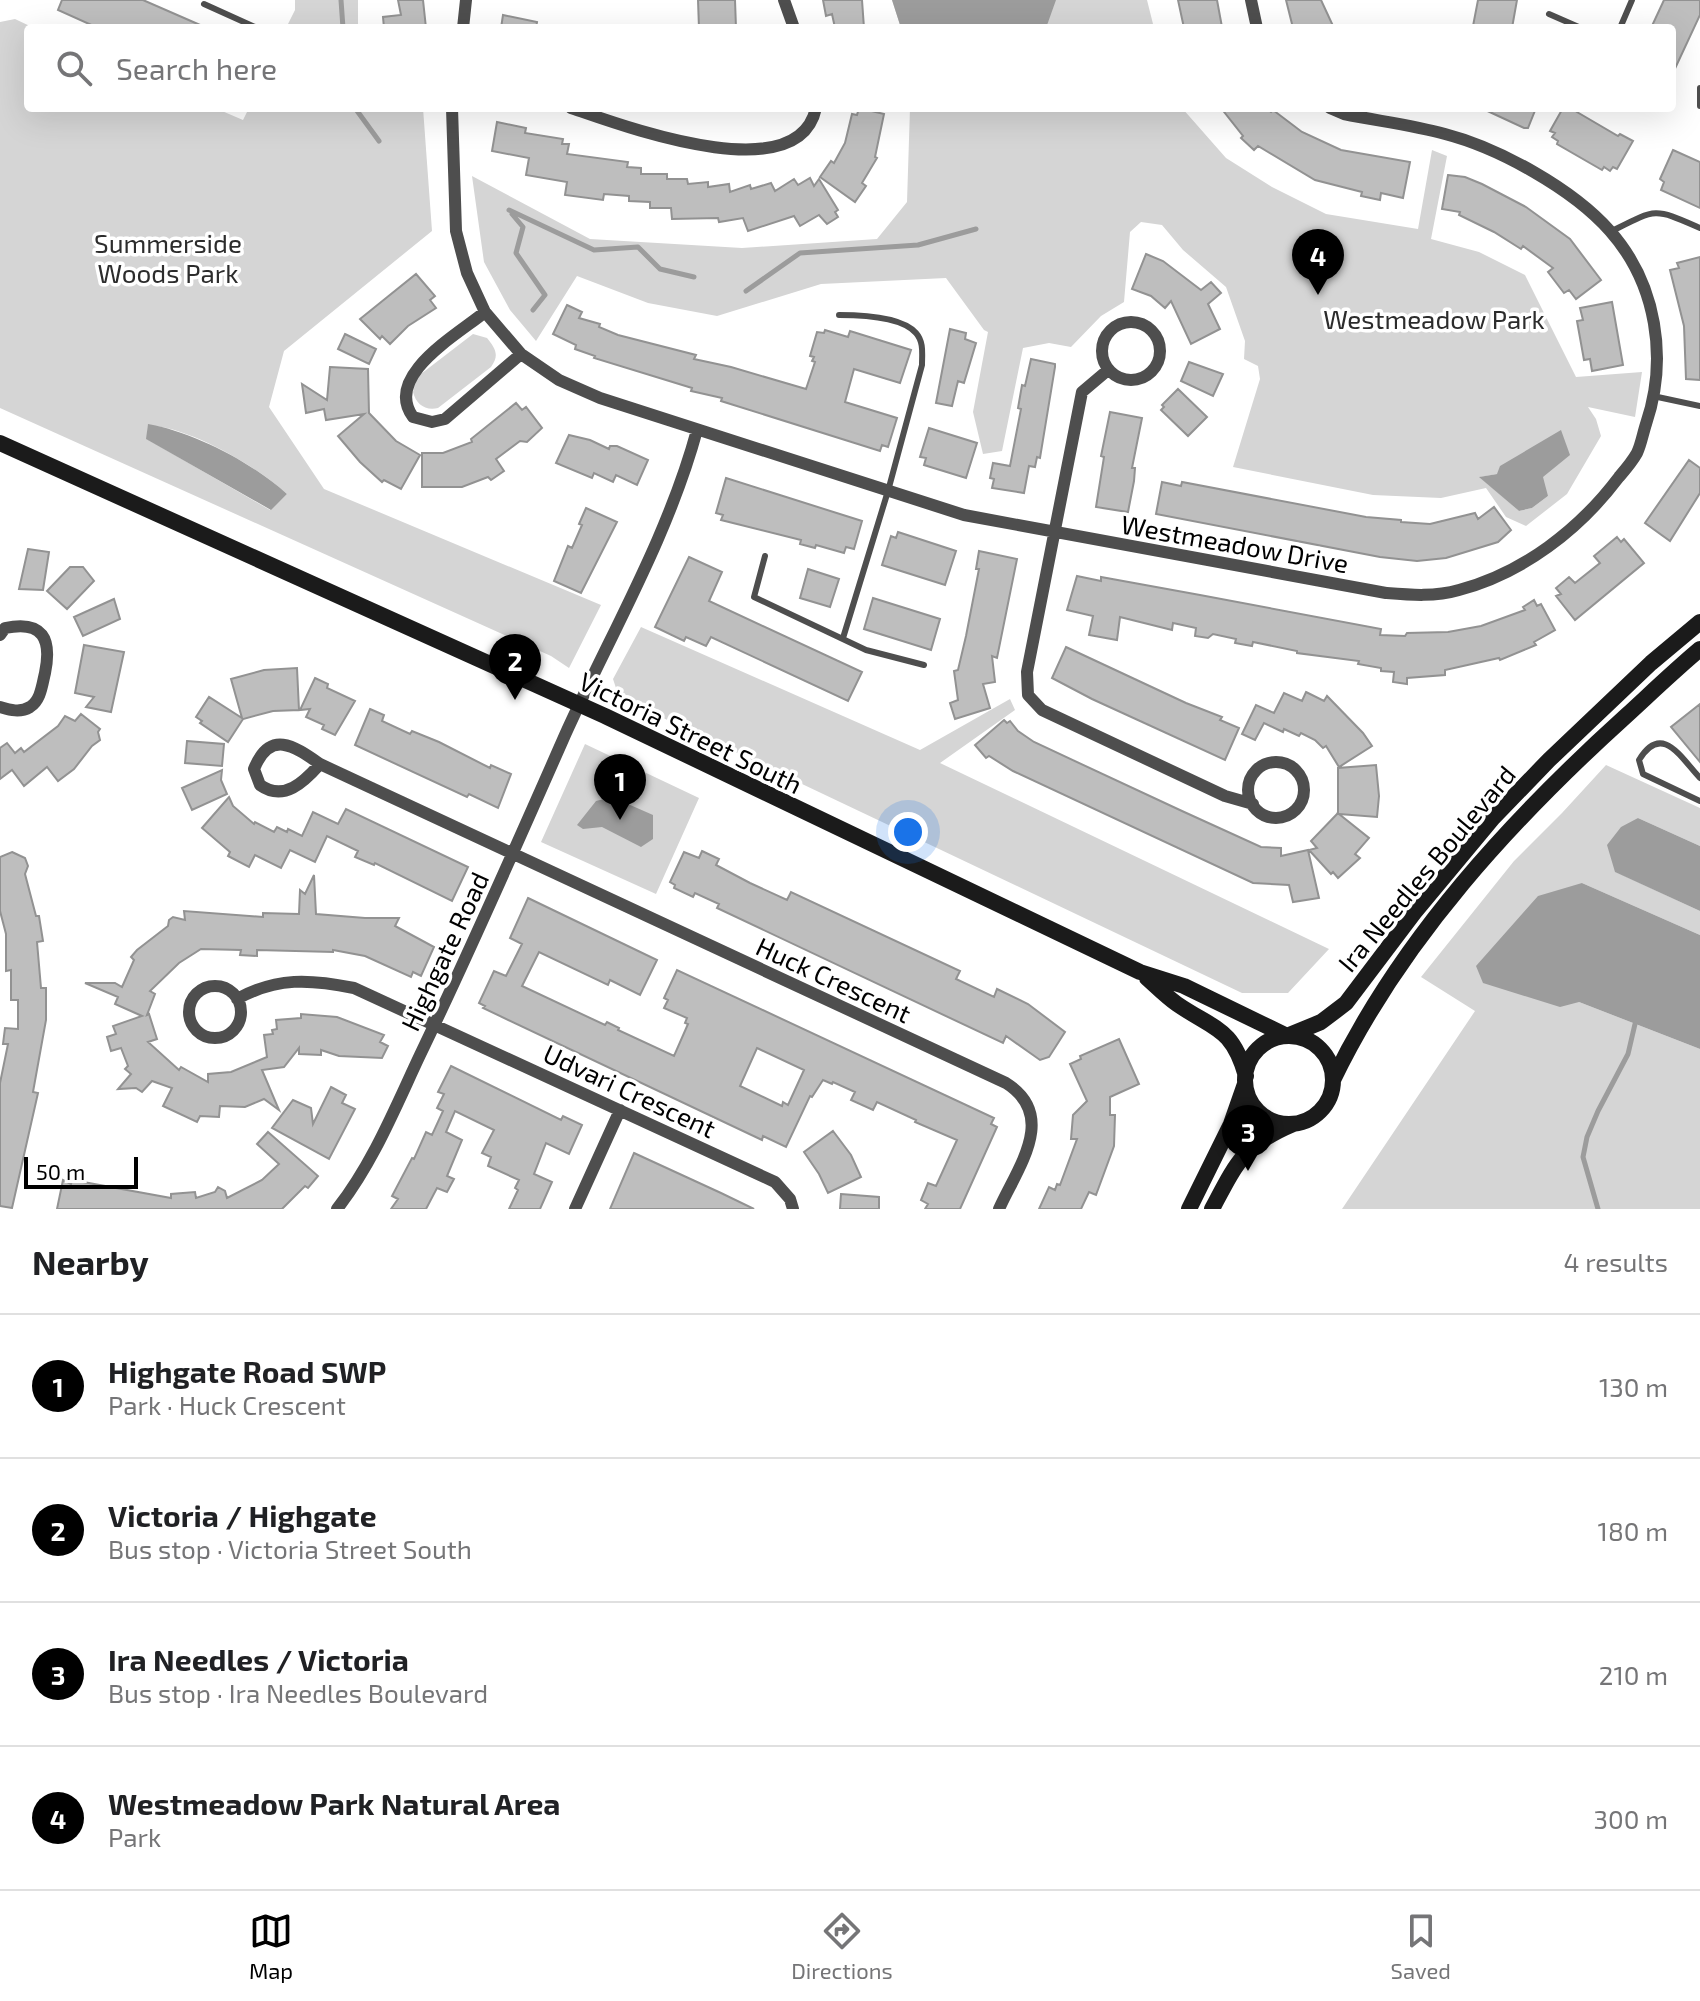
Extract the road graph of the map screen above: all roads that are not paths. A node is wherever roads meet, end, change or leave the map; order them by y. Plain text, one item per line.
1 (194, 0) edge
2 (466, 0) edge
3 (784, 0) edge
4 (1251, 0) edge
5 (1632, 0) edge
6 (205, 2) edge
7 (1549, 14) dead end
8 (249, 24) edge
9 (463, 24) edge
10 (793, 24) edge
11 (1256, 24) edge
12 (1572, 24) edge
13 (1622, 24) edge
14 (1700, 88) edge
15 (1700, 106) edge
16 (452, 112) edge
17 (583, 112) edge
18 (814, 112) edge
19 (1339, 112) edge
20 (1700, 228) edge
21 (1611, 231) junction
22 (485, 312) junction
23 (839, 315) dead end
24 (521, 354) junction
25 (1108, 370) junction
26 (1653, 396) junction
27 (1700, 406) edge
28 (697, 430) junction
29 (0, 443) edge
30 (888, 491) junction
31 (1054, 532) junction
32 (765, 556) dead end
33 (1700, 622) edge
34 (0, 635) edge
35 (843, 638) junction
36 (1699, 652) edge
37 (924, 665) dead end
38 (579, 705) junction
39 (0, 707) edge
40 (320, 764) junction
41 (1700, 778) edge
42 (1700, 801) edge
43 (1253, 804) junction
44 (514, 854) junction
45 (1140, 972) junction
46 (237, 999) junction
47 (435, 1024) junction
48 (1287, 1036) junction
49 (1246, 1079) junction
50 (1333, 1080) junction
51 (620, 1110) junction
52 (1294, 1124) junction
53 (337, 1209) edge
54 (575, 1209) edge
55 (793, 1209) edge
56 (999, 1209) edge
57 (1189, 1209) edge
58 (1212, 1209) edge

1 - 6 lane
2 - 9 street
3 - 10 street
4 - 11 street
5 - 13 lane
6 - 8 lane
7 - 12 lane
14 - 15 lane
16 - 22 street, Westmeadow Drive
17 - 18 street
19 - 21 street, Westmeadow Drive
20 - 21 lane
21 - 26 street, Westmeadow Drive
22 - 24 street, Westmeadow Drive
22 - 24 street
23 - 30 lane
24 - 28 street, Westmeadow Drive
25 - 25 street
25 - 31 street
26 - 27 lane
26 - 31 street, Westmeadow Drive
28 - 30 street, Westmeadow Drive
28 - 38 street, Highgate Road
29 - 38 main road, Victoria Street South
30 - 31 street, Westmeadow Drive
30 - 35 lane
31 - 43 street
32 - 35 lane
33 - 48 main road, Ira Needles Boulevard
34 - 39 street
35 - 37 lane
36 - 50 main road, Ira Needles Boulevard
38 - 44 street, Highgate Road
38 - 45 main road, Victoria Street South
40 - 40 street
40 - 44 street, Huck Crescent
41 - 42 lane
43 - 43 street
44 - 47 street, Highgate Road
44 - 56 street, Huck Crescent
45 - 48 main road, Victoria Street South
45 - 49 main road, Victoria Street South
46 - 46 street
46 - 47 street, Udvari Crescent
47 - 51 street, Udvari Crescent
47 - 53 street, Highgate Road
48 - 49 main road
48 - 50 main road
49 - 52 main road
49 - 57 main road
50 - 52 main road
51 - 54 street
51 - 55 street, Udvari Crescent
52 - 58 main road

